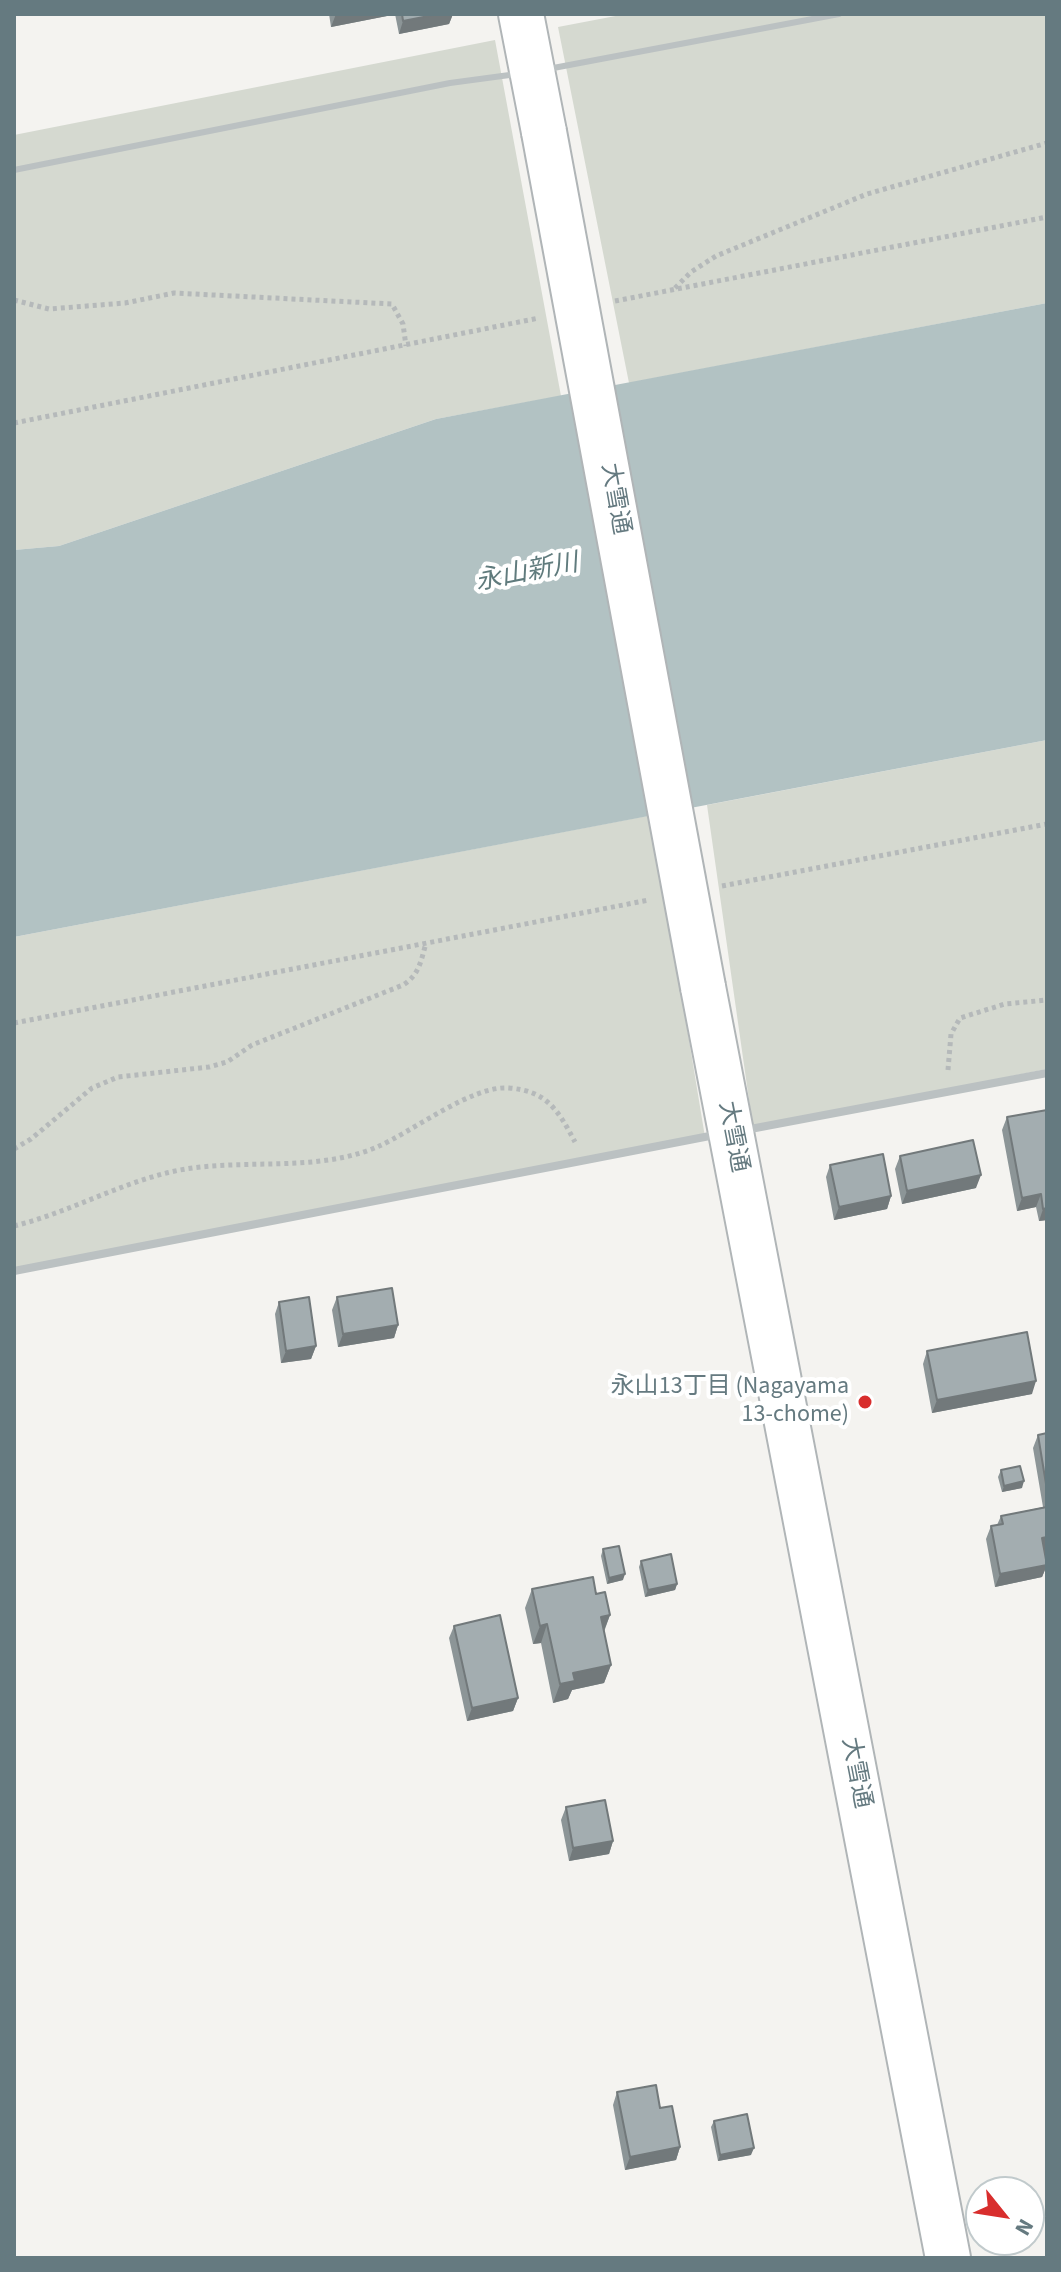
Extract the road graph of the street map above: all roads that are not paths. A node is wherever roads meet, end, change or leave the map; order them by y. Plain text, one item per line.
1 (521, 14) edge
2 (839, 14) edge
3 (533, 72) junction
4 (14, 170) edge
5 (1047, 1073) edge
6 (731, 1132) junction
7 (14, 1271) edge
8 (948, 2258) edge

1 - 3 highway, 大雪通
2 - 3 lane
3 - 4 lane
3 - 6 highway, 大雪通, bridge
5 - 6 street
6 - 7 street
6 - 8 highway, 大雪通

